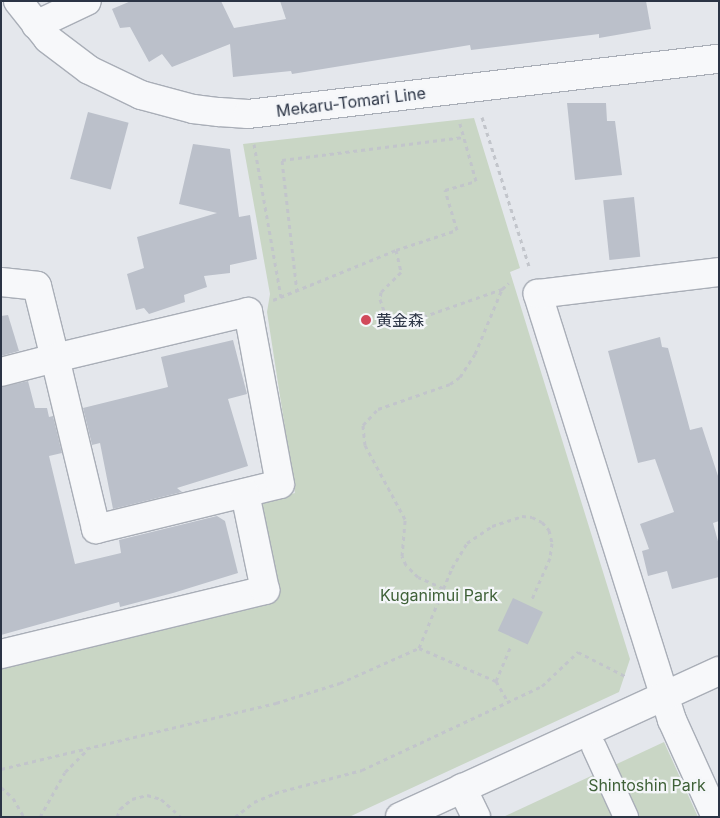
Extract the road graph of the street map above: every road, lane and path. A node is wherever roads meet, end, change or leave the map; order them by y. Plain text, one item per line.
1 (18, 1) edge
2 (88, 1) edge
3 (36, 25) junction
4 (719, 59) edge
5 (472, 88) junction
6 (457, 111) dead end
7 (248, 114) junction
8 (464, 137) junction
9 (396, 250) junction
10 (530, 269) dead end
11 (719, 272) edge
12 (517, 277) dead end
13 (1, 282) edge
14 (502, 289) junction
15 (296, 292) junction
16 (281, 297) junction
17 (248, 312) junction
18 (55, 358) junction
19 (1, 372) edge
20 (245, 492) junction
21 (443, 588) junction
22 (531, 601) dead end
23 (511, 646) dead end
24 (419, 648) junction
25 (1, 654) edge
26 (719, 671) edge
27 (628, 678) dead end
28 (496, 681) junction
29 (665, 696) junction
30 (508, 702) junction
31 (594, 747) dead end
32 (90, 748) junction
33 (1, 769) edge
34 (1, 788) edge
35 (462, 788) junction
36 (24, 817) edge
37 (40, 817) edge
38 (117, 817) edge
39 (181, 817) edge
40 (235, 817) edge
41 (400, 817) edge
42 (476, 817) edge
43 (626, 817) edge
44 (716, 817) edge

1 - 3 street, Mekaru-Tomari Line
2 - 3 street
3 - 7 street, Mekaru-Tomari Line
4 - 5 street, Mekaru-Tomari Line
5 - 7 street, Mekaru-Tomari Line
5 - 10 path
6 - 8 path
7 - 16 path
8 - 9 path
8 - 15 path
9 - 14 path
9 - 15 path
11 - 29 street
12 - 14 path
13 - 18 street
14 - 21 path
15 - 16 path
16 - 17 path
17 - 18 street
17 - 20 street
18 - 19 street
18 - 20 street
20 - 25 street
21 - 22 path
21 - 24 path
23 - 28 path
24 - 28 path
24 - 32 path
26 - 29 street
27 - 30 path
28 - 30 path
29 - 35 street
29 - 44 street
30 - 40 path
31 - 43 street
32 - 33 path
32 - 37 path
34 - 36 path
35 - 41 street
35 - 42 street
38 - 39 path

